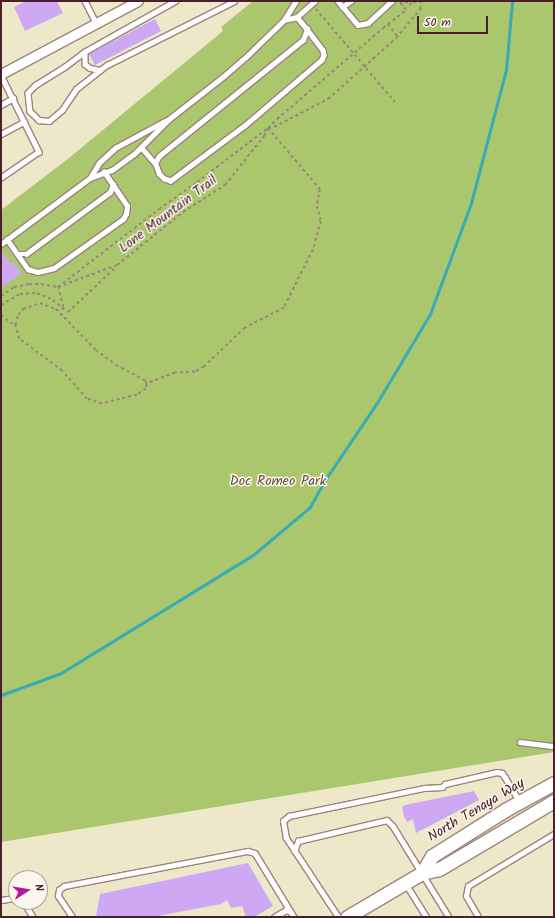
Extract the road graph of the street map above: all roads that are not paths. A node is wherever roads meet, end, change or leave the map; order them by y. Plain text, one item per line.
1 (85, 1) edge
2 (138, 1) edge
3 (176, 1) edge
4 (234, 1) edge
5 (296, 1) edge
6 (338, 1) edge
7 (351, 1) edge
8 (392, 1) edge
9 (314, 3) edge
10 (342, 7) junction
11 (297, 17) junction
12 (284, 20) junction
13 (96, 23) junction
14 (306, 29) junction
15 (85, 52) junction
16 (100, 70) junction
17 (2, 73) edge
18 (13, 98) junction
19 (1, 105) edge
20 (169, 119) junction
21 (24, 122) junction
22 (1, 134) edge
23 (141, 147) junction
24 (155, 163) junction
25 (104, 172) junction
26 (1, 178) edge
27 (90, 178) junction
28 (113, 185) junction
29 (7, 239) junction
30 (1, 244) edge
31 (18, 254) junction
32 (520, 742) dead end
33 (554, 746) edge
34 (554, 783) edge
35 (554, 801) edge
36 (520, 802) junction
37 (554, 834) edge
38 (294, 851) junction
39 (422, 873) junction
40 (405, 883) junction
41 (291, 912) junction
42 (72, 917) edge
43 (274, 917) edge
44 (294, 917) edge
45 (338, 917) edge
46 (347, 917) edge
47 (427, 917) edge
48 (449, 917) edge
49 (478, 917) edge

1 - 13 lane
2 - 13 street
3 - 15 lane
4 - 16 lane
5 - 12 lane
6 - 10 lane
7 - 10 lane
8 - 10 lane
9 - 11 lane
11 - 12 lane
11 - 14 lane
12 - 20 lane
13 - 17 street
14 - 24 lane
14 - 24 lane
15 - 16 lane
15 - 16 lane
17 - 18 lane
18 - 19 lane
18 - 21 lane
20 - 23 lane
20 - 27 lane
21 - 22 lane
21 - 26 lane
23 - 24 lane
23 - 25 lane
25 - 27 lane
25 - 28 lane
27 - 29 lane
28 - 31 lane
28 - 31 lane
29 - 30 lane
29 - 31 lane
32 - 33 lane
34 - 36 main road, North Tenaya Way
35 - 39 main road, North Tenaya Way
36 - 38 lane
36 - 39 main road, North Tenaya Way
37 - 49 lane
38 - 39 lane
38 - 45 lane
39 - 40 main road, North Tenaya Way
39 - 48 lane
40 - 46 main road, North Tenaya Way
40 - 47 lane
41 - 42 lane
41 - 43 lane
41 - 44 lane

